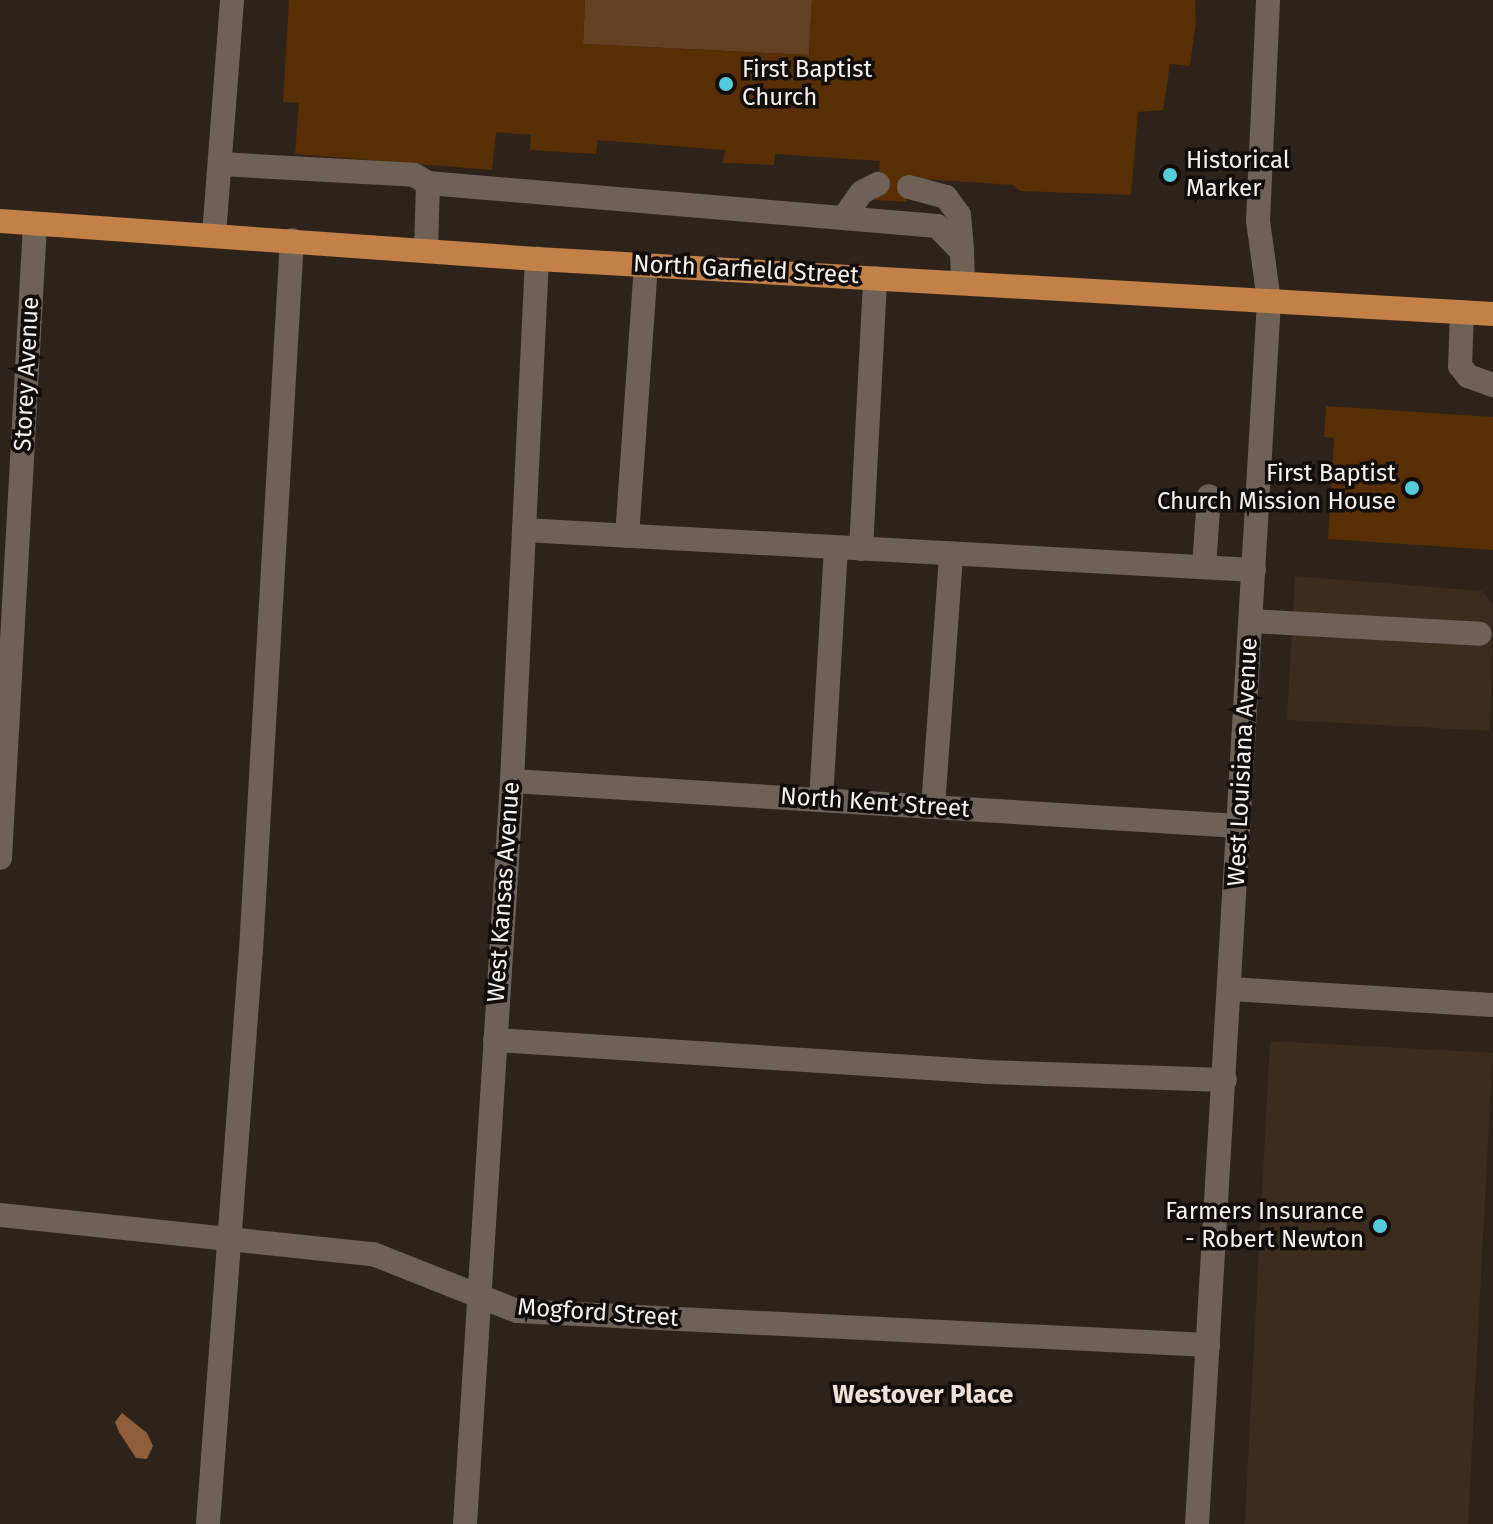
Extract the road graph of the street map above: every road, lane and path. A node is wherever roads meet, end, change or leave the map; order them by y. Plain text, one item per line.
1 (232, 0) edge
2 (1268, 0) edge
3 (220, 164) junction
4 (428, 183) junction
5 (878, 184) dead end
6 (909, 187) dead end
7 (845, 216) junction
8 (0, 221) edge
9 (35, 224) junction
10 (214, 235) junction
11 (292, 240) junction
12 (426, 251) junction
13 (962, 252) junction
14 (537, 259) junction
15 (646, 265) junction
16 (875, 278) junction
17 (963, 283) junction
18 (1269, 301) junction
19 (1462, 312) junction
20 (1493, 314) edge
21 (1493, 385) edge
22 (1209, 496) dead end
23 (524, 530) junction
24 (627, 536) junction
25 (836, 548) junction
26 (861, 549) junction
27 (951, 554) junction
28 (1204, 567) junction
29 (1254, 570) junction
30 (1251, 621) junction
31 (1480, 634) dead end
32 (512, 781) junction
33 (821, 800) junction
34 (933, 807) junction
35 (1239, 826) junction
36 (0, 858) edge
37 (1230, 989) junction
38 (1493, 1005) edge
39 (495, 1040) junction
40 (1225, 1080) junction
41 (0, 1215) edge
42 (228, 1239) junction
43 (478, 1296) junction
44 (1208, 1345) junction
45 (208, 1524) edge
46 (465, 1524) edge
47 (1197, 1524) edge

1 - 3 street
2 - 18 street, West Louisiana Avenue
3 - 4 street
3 - 10 street
4 - 7 street
4 - 12 street
5 - 7 street
6 - 13 street
7 - 13 street
8 - 9 main road, North Garfield Street
9 - 10 main road, North Garfield Street
9 - 36 street, Storey Avenue
10 - 11 main road, North Garfield Street
11 - 12 main road, North Garfield Street
11 - 42 street
12 - 14 main road, North Garfield Street
13 - 17 street
14 - 15 main road, North Garfield Street
14 - 23 street, West Kansas Avenue
15 - 16 main road, North Garfield Street
15 - 24 street
16 - 17 main road, North Garfield Street
16 - 26 street
17 - 18 main road, North Garfield Street
18 - 19 main road, North Garfield Street
18 - 29 street, West Louisiana Avenue
19 - 20 main road, North Garfield Street
19 - 21 street
22 - 28 street
23 - 24 street
23 - 32 street, West Kansas Avenue
24 - 25 street
25 - 26 street
25 - 33 street
26 - 27 street
27 - 28 street
27 - 34 street
28 - 29 street
29 - 30 street, West Louisiana Avenue
30 - 31 street
30 - 35 street, West Louisiana Avenue
32 - 33 street, North Kent Street
32 - 39 street, West Kansas Avenue
33 - 34 street, North Kent Street
34 - 35 street, North Kent Street
35 - 37 street, West Louisiana Avenue
37 - 38 street
37 - 40 street, West Louisiana Avenue
39 - 40 street
39 - 43 street, West Kansas Avenue
40 - 44 street, West Louisiana Avenue
41 - 42 street, Mogford Street
42 - 43 street, Mogford Street
42 - 45 street
43 - 44 street, Mogford Street
43 - 46 street, West Kansas Avenue
44 - 47 street, West Louisiana Avenue

